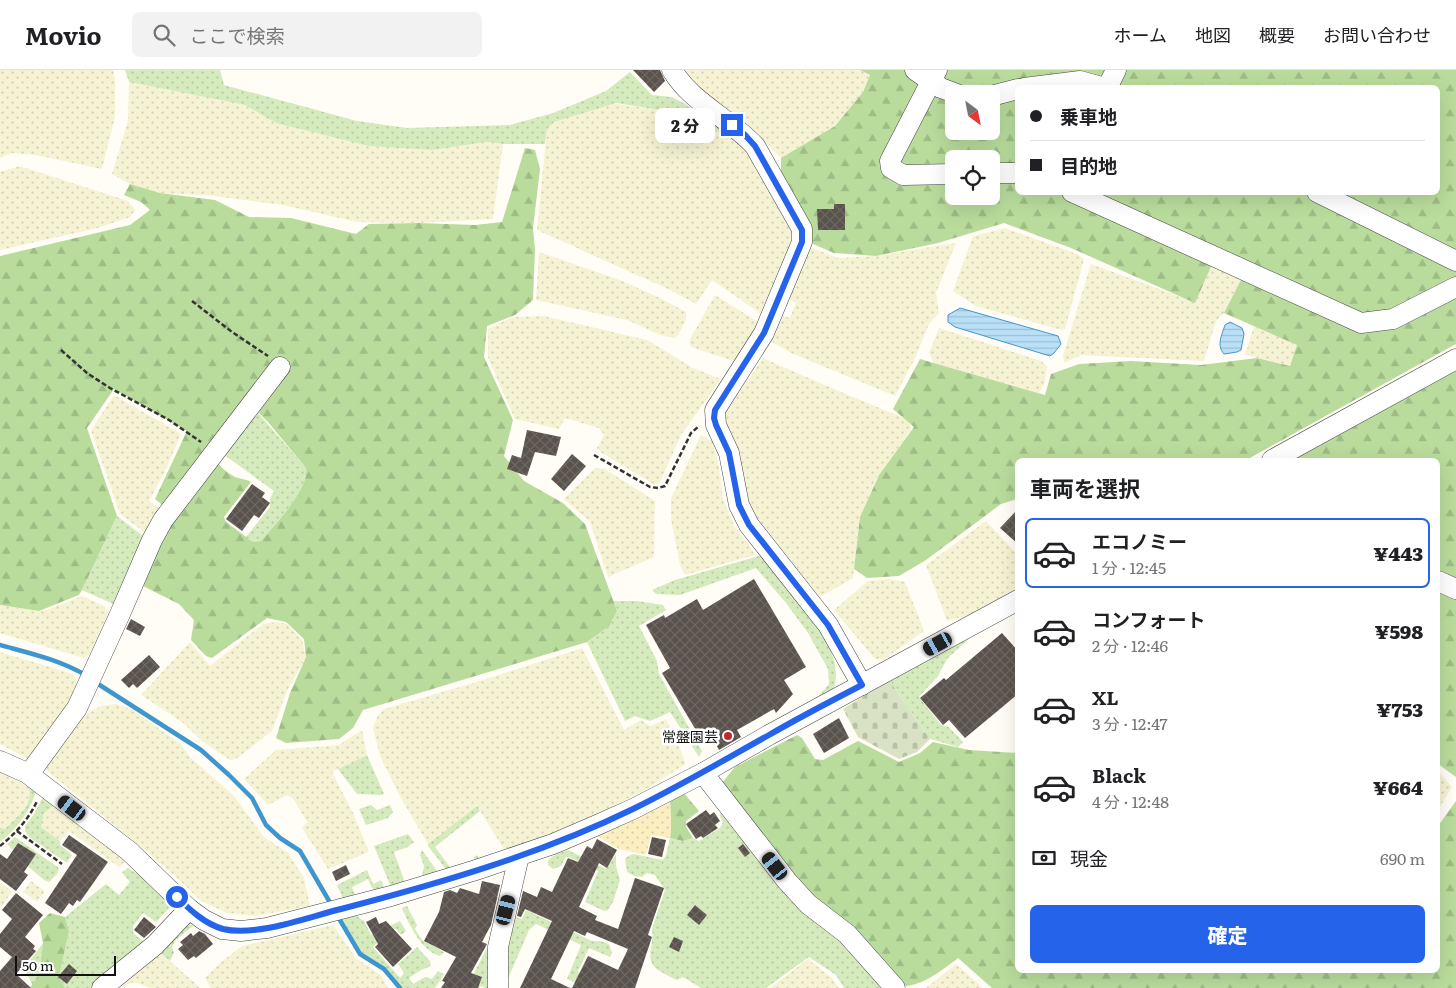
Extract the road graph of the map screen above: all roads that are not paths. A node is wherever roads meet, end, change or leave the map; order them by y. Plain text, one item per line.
1 (672, 70) edge
2 (1116, 70) edge
3 (927, 73) edge
4 (1048, 85) edge
5 (1095, 85) edge
6 (1108, 85) edge
7 (945, 87) edge
8 (1015, 90) edge
9 (1000, 94) edge
10 (1000, 173) edge
11 (945, 174) edge
12 (1015, 174) edge
13 (1079, 195) edge
14 (1323, 195) edge
15 (1456, 262) edge
16 (1456, 287) edge
17 (1456, 359) edge
18 (280, 367) road end
19 (1276, 458) edge
20 (1440, 582) edge
21 (1456, 589) edge
22 (1015, 602) edge
23 (862, 685) junction
24 (0, 760) edge
25 (703, 773) junction
26 (36, 780) junction
27 (519, 856) junction
28 (189, 909) junction
29 (111, 985) edge
30 (498, 988) edge
31 (895, 988) edge

1 - 23 street
2 - 6 street
3 - 7 street
3 - 11 street
4 - 5 street
8 - 9 street
10 - 12 street
13 - 16 street
14 - 15 street
17 - 19 street
18 - 26 street
20 - 21 street
22 - 23 street
23 - 25 street
24 - 26 street
25 - 27 street
25 - 31 street
26 - 28 street
27 - 28 street
27 - 30 street
28 - 29 street

